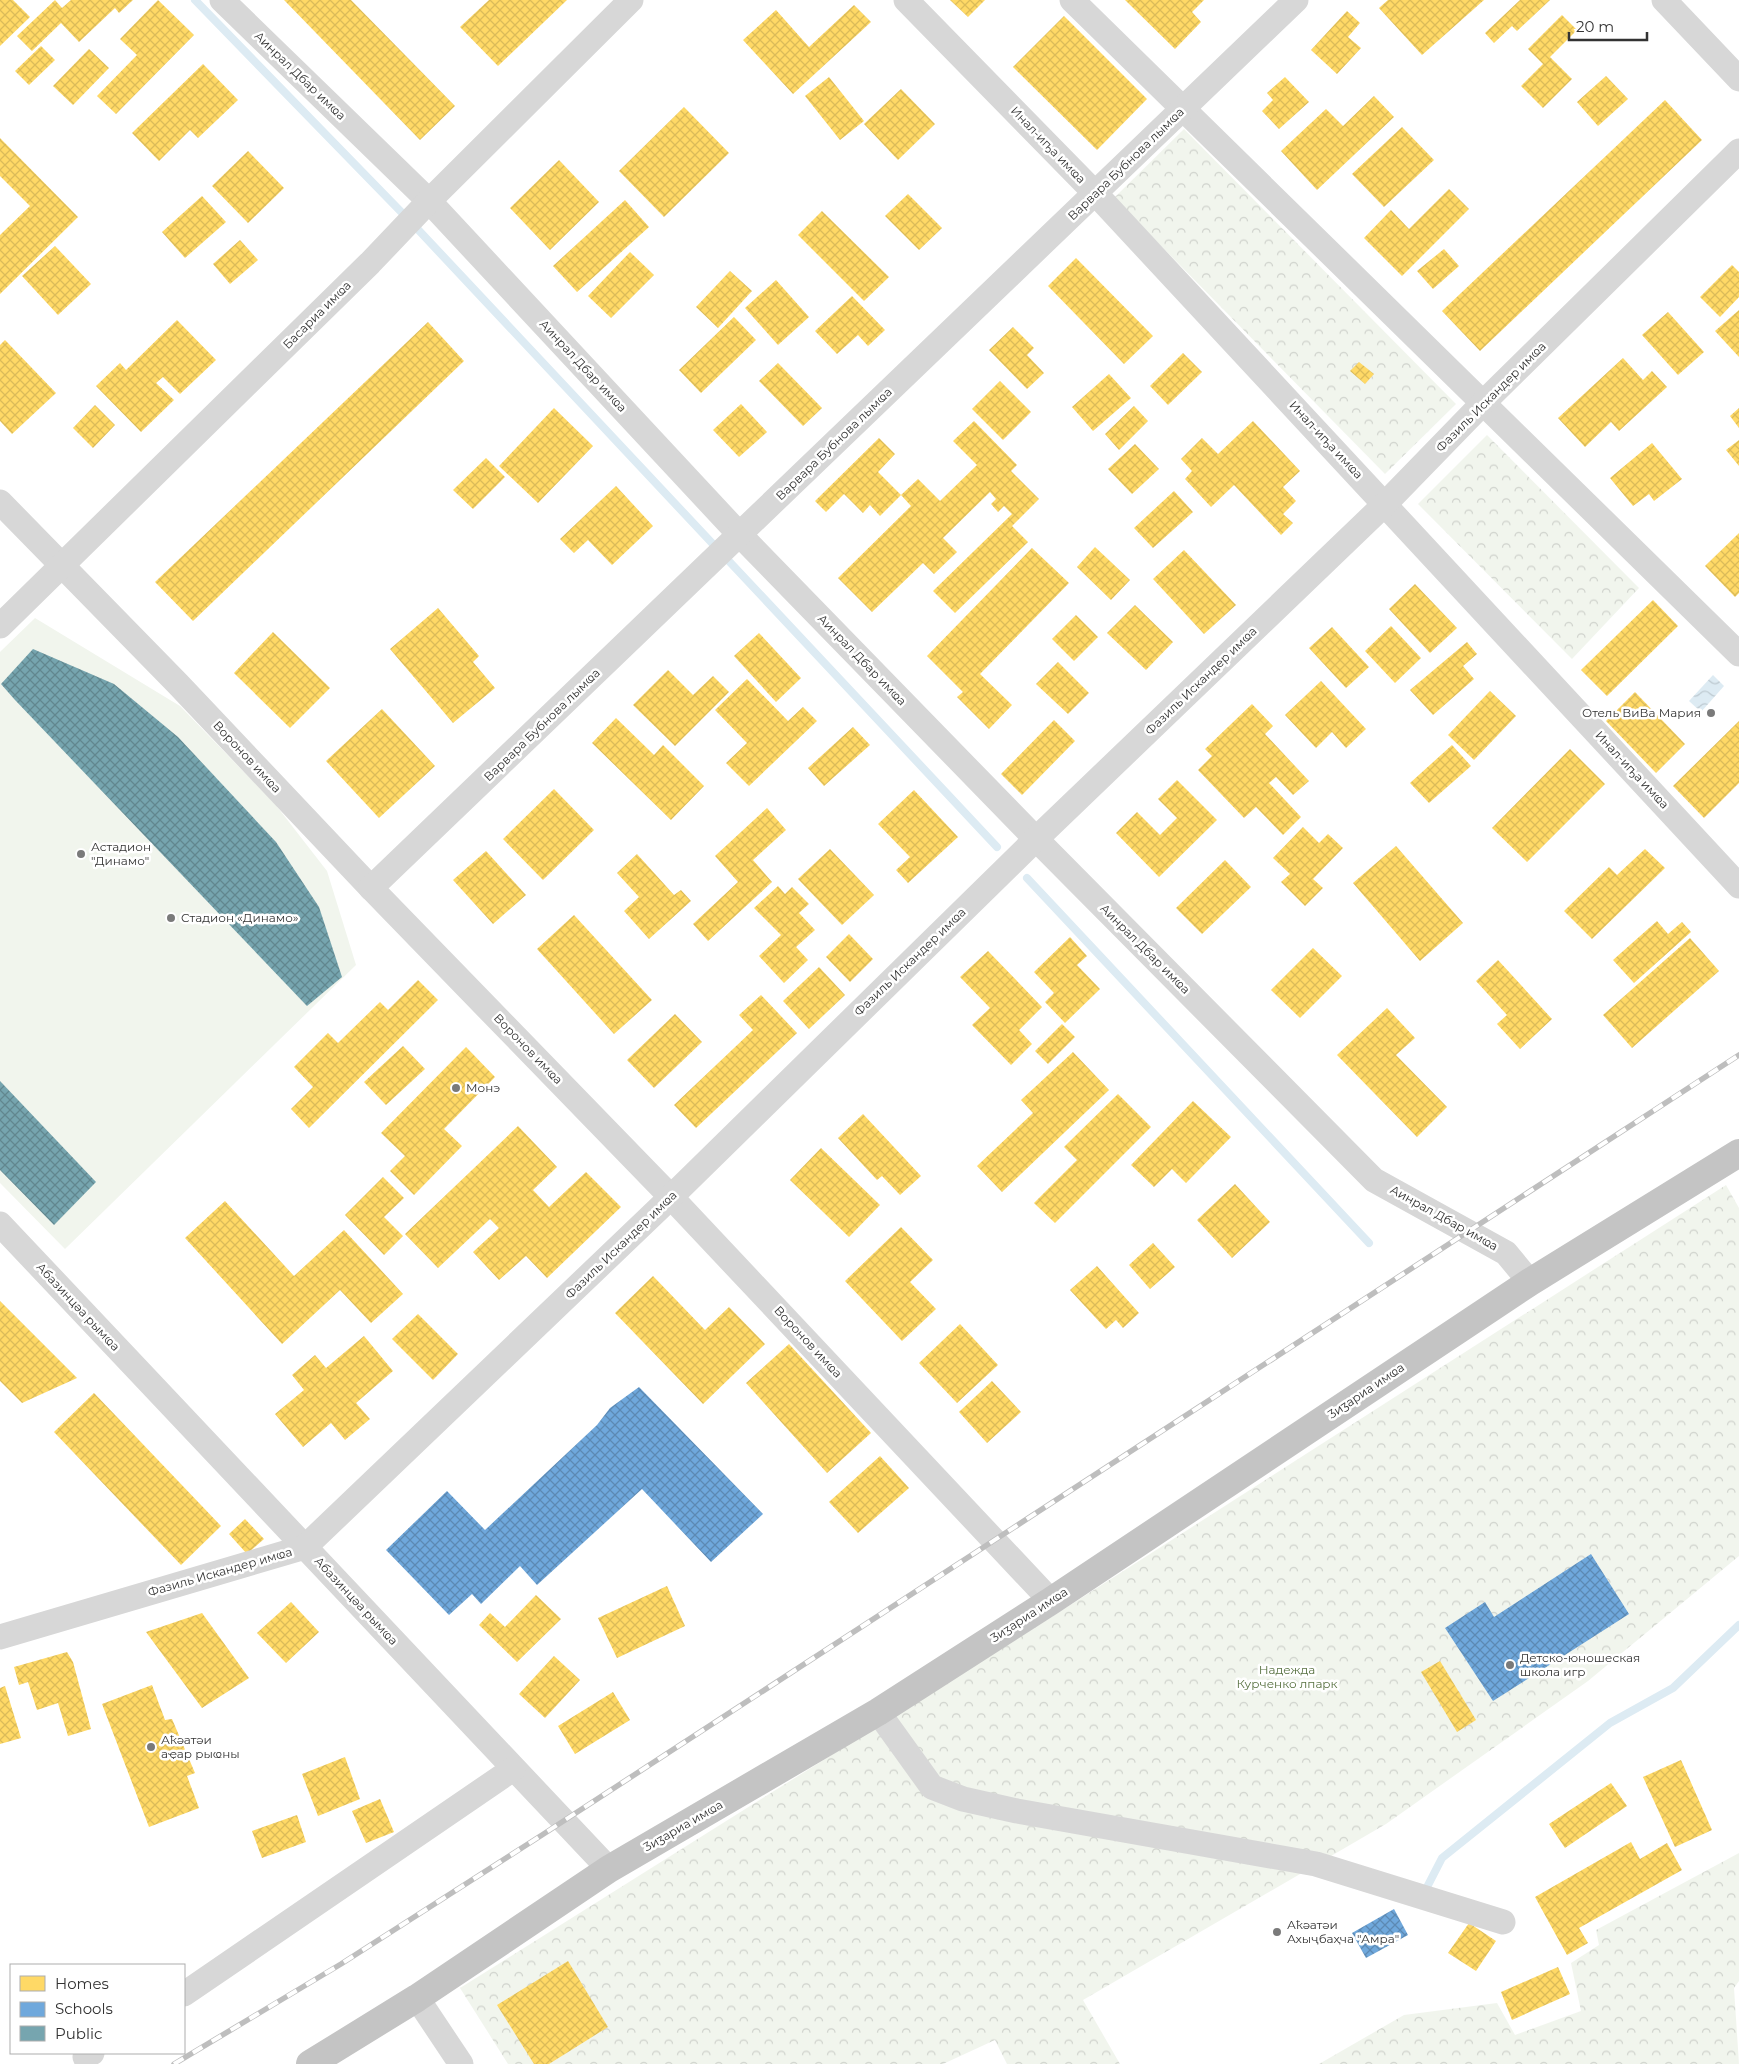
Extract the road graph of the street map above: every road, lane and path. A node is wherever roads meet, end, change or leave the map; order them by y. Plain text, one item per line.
1 (222, 0) edge
2 (631, 0) edge
3 (906, 0) edge
4 (1072, 0) edge
5 (1296, 0) edge
6 (1664, 0) edge
7 (1739, 79) edge
8 (1183, 109) junction
9 (1739, 152) edge
10 (1095, 193) junction
11 (429, 201) junction
12 (1484, 402) junction
13 (0, 502) edge
14 (1385, 504) junction
15 (740, 535) junction
16 (62, 567) junction
17 (0, 626) edge
18 (1739, 654) edge
19 (1036, 839) junction
20 (1739, 886) edge
21 (371, 888) junction
22 (1739, 1153) edge
23 (671, 1197) junction
24 (0, 1224) edge
25 (1530, 1282) junction
26 (305, 1547) junction
27 (1051, 1600) junction
28 (0, 1637) edge
29 (878, 1712) junction
30 (512, 1769) junction
31 (609, 1869) junction
32 (1503, 1922) dead end
33 (185, 1993) edge
34 (417, 1998) junction
35 (310, 2064) edge
36 (461, 2064) edge

1 - 11 street, Аинрал Дбар имҩа
2 - 11 street, Басариа имҩа
3 - 10 street, Инал-иҧа имҩа
4 - 8 street
5 - 8 street, Варвара Бубнова лымҩа
6 - 7 street
8 - 10 street, Варвара Бубнова лымҩа
8 - 12 street
9 - 12 street, Фазиль Искандер имҩа
10 - 14 street, Инал-иҧа имҩа
10 - 15 street, Варвара Бубнова лымҩа
11 - 15 street, Аинрал Дбар имҩа
11 - 16 street, Басариа имҩа
12 - 14 street, Фазиль Искандер имҩа
12 - 18 street
13 - 16 street, Воронов имҩа
14 - 19 street, Фазиль Искандер имҩа
14 - 20 street, Инал-иҧа имҩа
15 - 19 street, Аинрал Дбар имҩа
15 - 21 street, Варвара Бубнова лымҩа
16 - 17 street, Басариа имҩа
16 - 21 street, Воронов имҩа
19 - 23 street, Фазиль Искандер имҩа
19 - 25 street, Аинрал Дбар имҩа
21 - 23 street, Воронов имҩа
22 - 25 highway, Ӡиӡариа имҩа
23 - 26 street, Фазиль Искандер имҩа
23 - 27 street, Воронов имҩа
24 - 26 street, Абазинцәа рымҩа
25 - 27 highway, Ӡиӡариа имҩа
26 - 28 street, Фазиль Искандер имҩа
26 - 30 street, Абазинцәа рымҩа
27 - 29 highway, Ӡиӡариа имҩа
29 - 31 highway, Ӡиӡариа имҩа
29 - 32 street
30 - 31 street, Абазинцәа рымҩа
30 - 33 street
31 - 34 highway, Ӡиӡариа имҩа
34 - 35 highway, Ӡиӡариа имҩа
34 - 36 street

